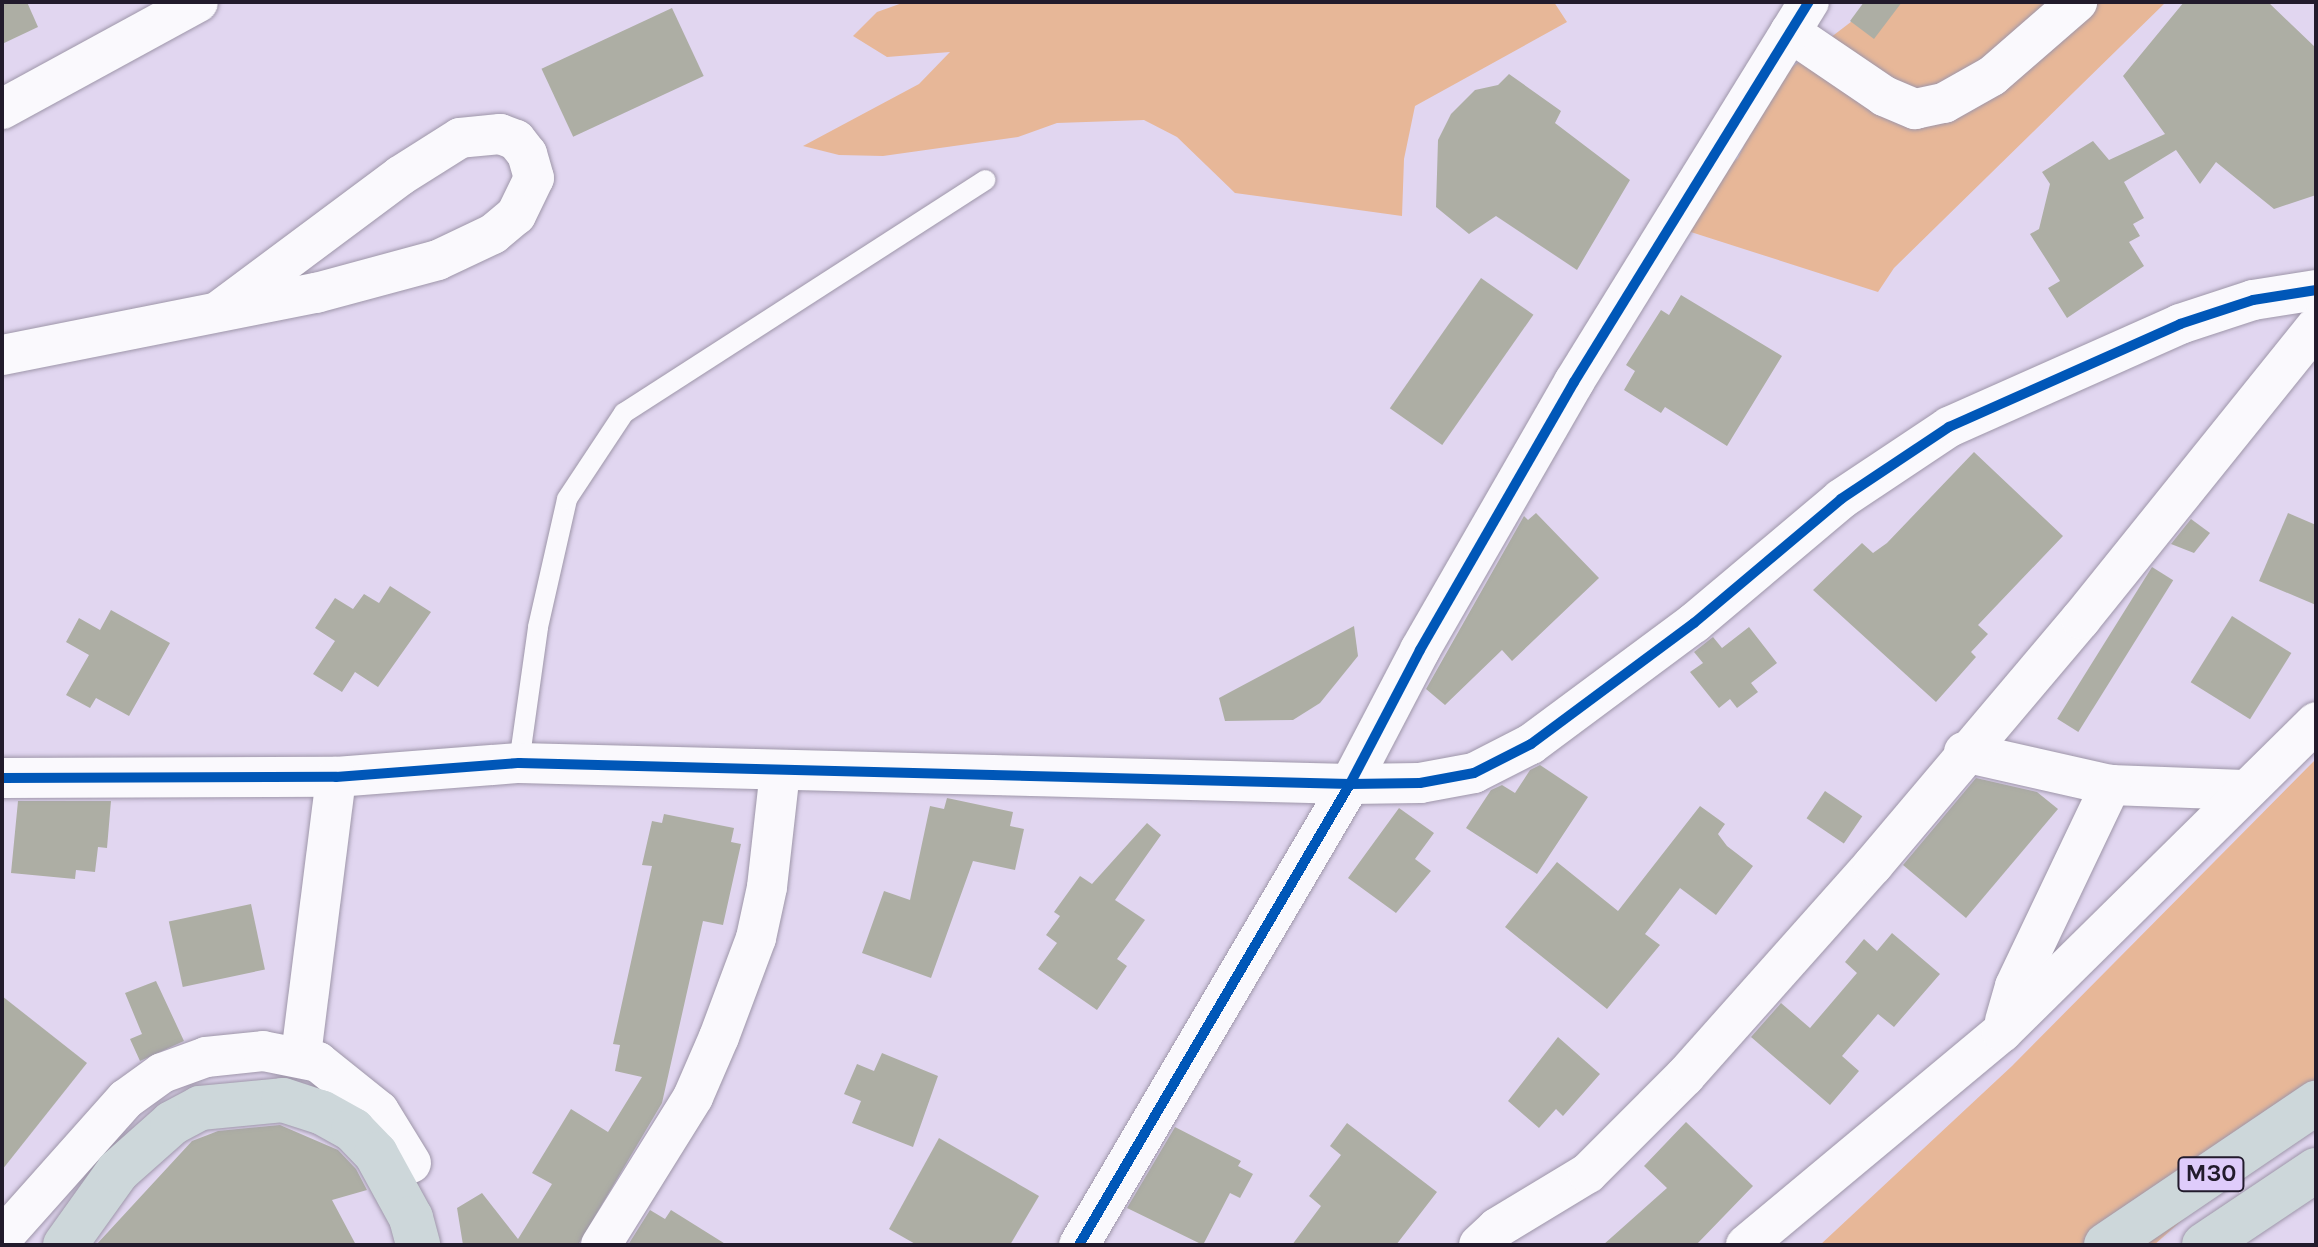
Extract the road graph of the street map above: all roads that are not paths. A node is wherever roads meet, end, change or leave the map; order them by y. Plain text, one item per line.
1 (198, 2) edge
2 (2077, 2) edge
3 (1800, 17) edge
4 (2, 109) edge
5 (985, 180) dead end
6 (2316, 290) edge
7 (219, 311) junction
8 (2316, 327) edge
9 (2, 355) edge
10 (2316, 722) edge
11 (1964, 752) junction
12 (519, 763) junction
13 (780, 772) junction
14 (336, 777) junction
15 (2, 778) edge
16 (1350, 784) junction
17 (2111, 785) junction
18 (2244, 790) junction
19 (2002, 1032) junction
20 (301, 1055) junction
21 (2316, 1103) edge
22 (411, 1163) dead end
23 (2316, 1170) edge
24 (2, 1238) edge
25 (65, 1245) edge
26 (418, 1245) edge
27 (601, 1245) edge
28 (1079, 1245) edge
29 (1479, 1245) edge
30 (1746, 1245) edge
31 (2106, 1245) edge
32 (2204, 1245) edge

1 - 4 street
2 - 3 street
3 - 16 street
5 - 12 lane
6 - 16 street
7 - 7 street
7 - 9 street
8 - 11 street
10 - 18 street
11 - 17 street
11 - 29 street
12 - 13 street
12 - 14 street
13 - 16 street
13 - 27 street
14 - 15 street
14 - 20 street
16 - 28 street
17 - 18 street
17 - 19 street
18 - 19 street
19 - 30 street
20 - 22 street
20 - 24 street
21 - 31 highway, M30
23 - 32 highway, M30
25 - 26 highway

